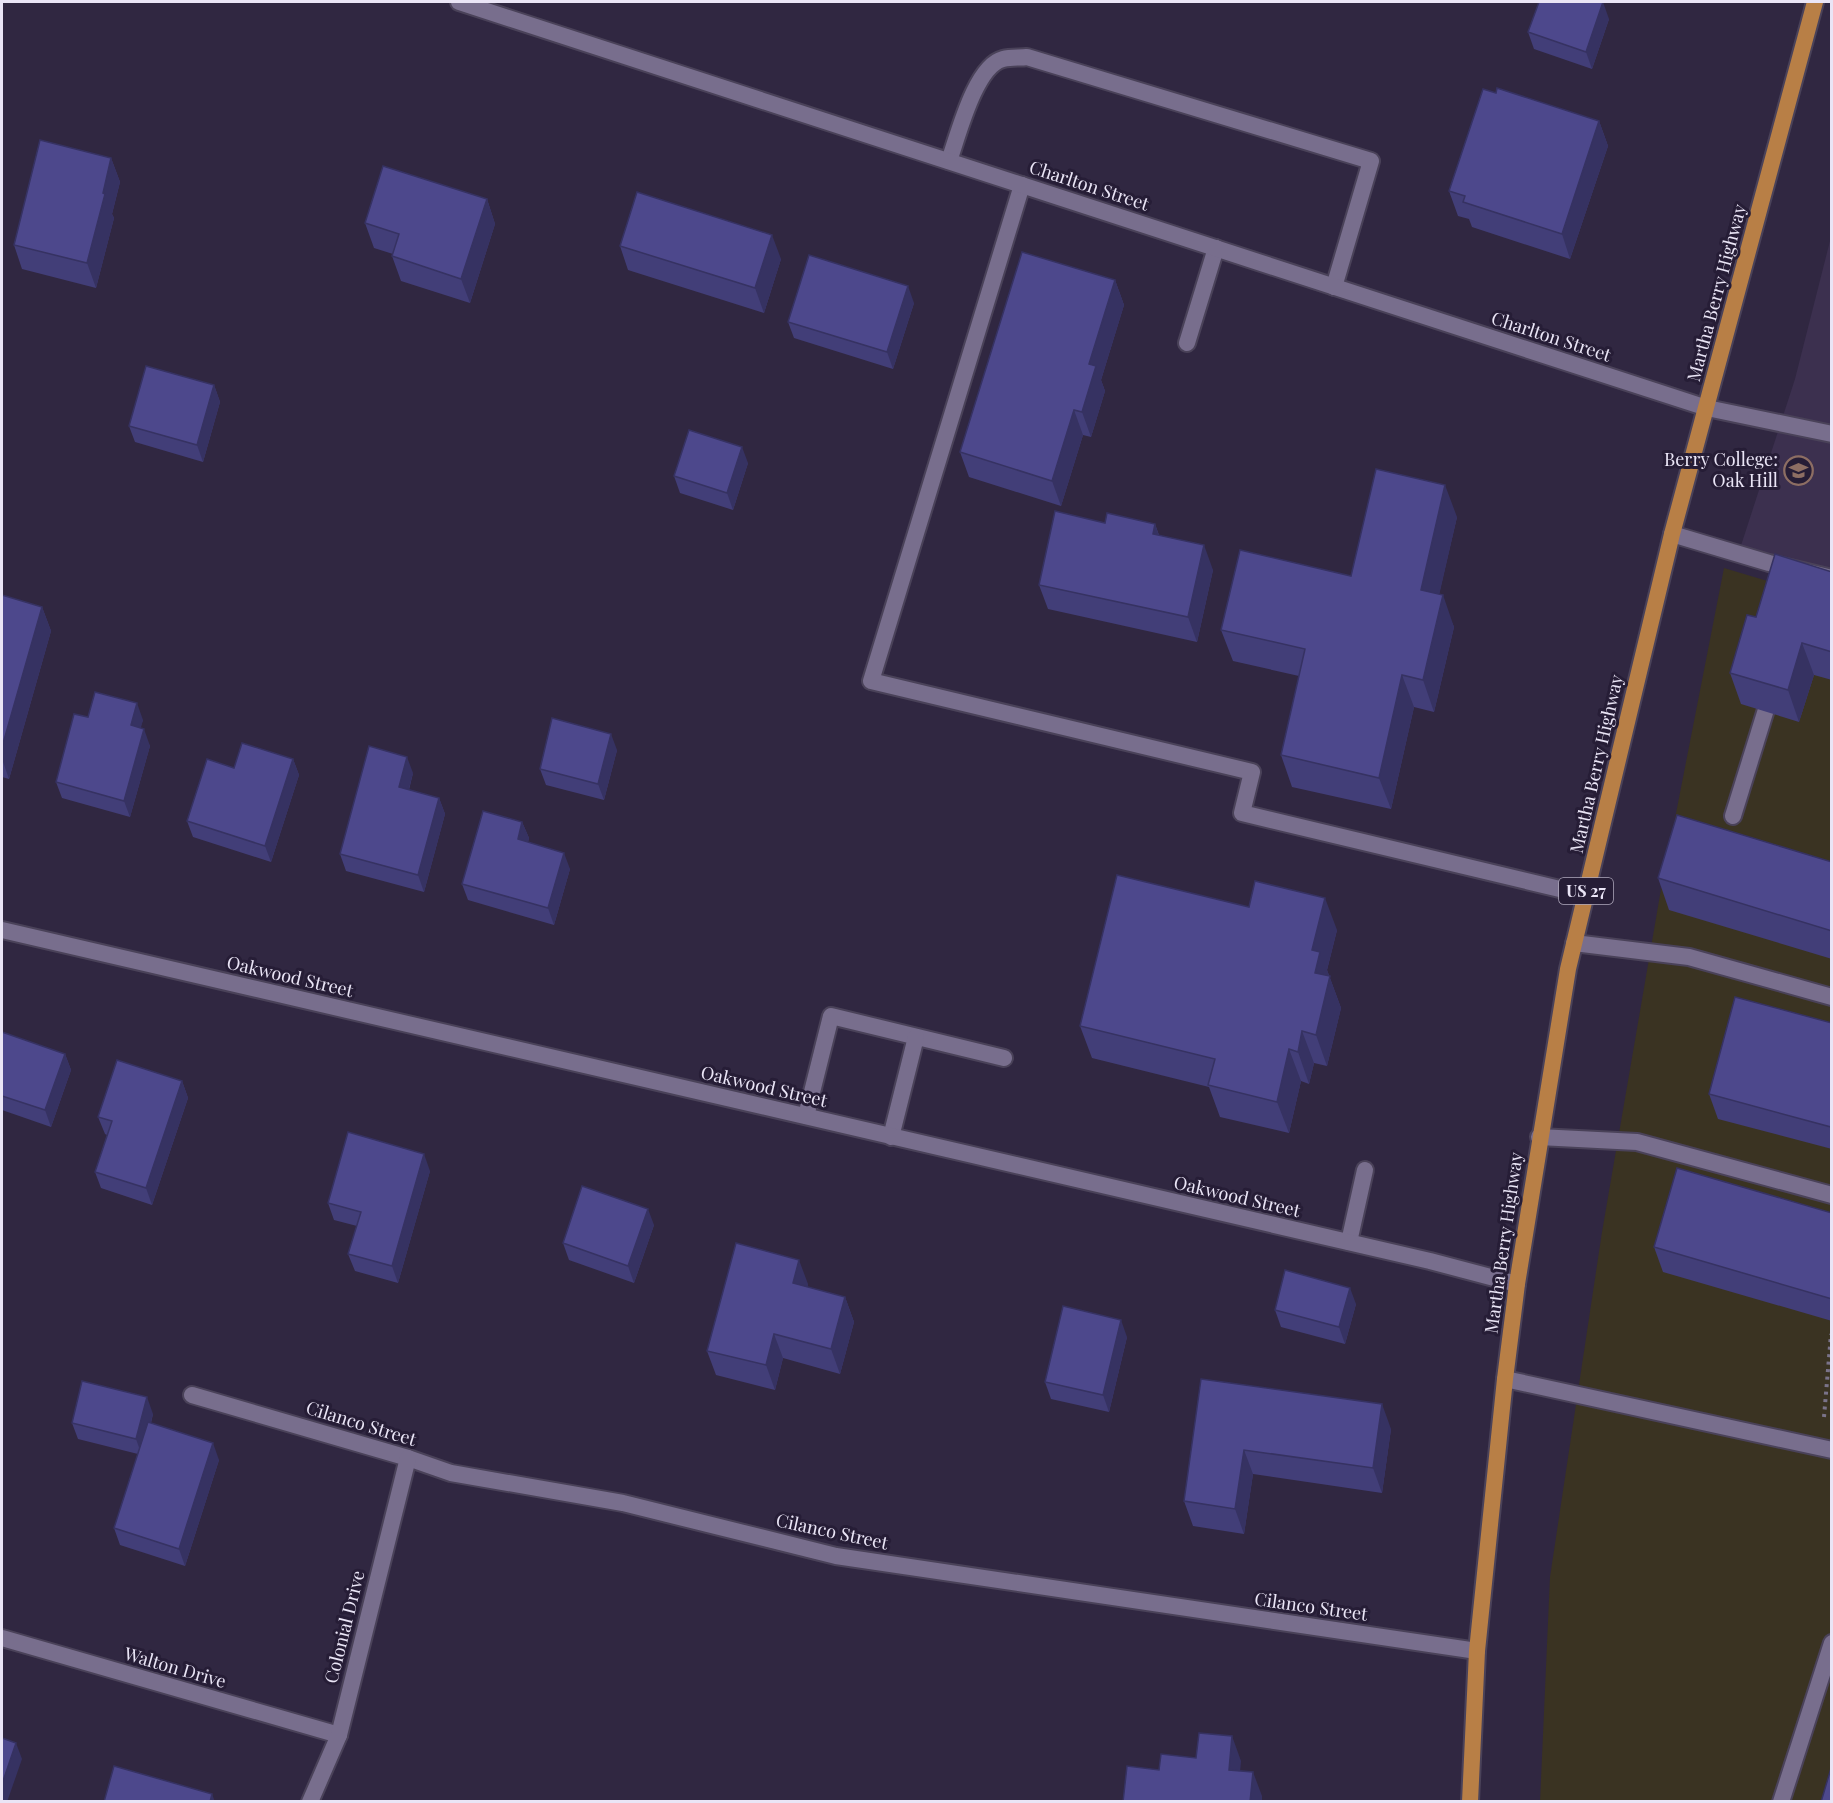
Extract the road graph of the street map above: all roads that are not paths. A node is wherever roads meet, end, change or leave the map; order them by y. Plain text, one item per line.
1 (459, 2) edge
2 (1815, 2) edge
3 (949, 161) junction
4 (1022, 185) junction
5 (1216, 248) junction
6 (1334, 286) junction
7 (1187, 343) dead end
8 (1707, 408) junction
9 (1832, 434) edge
10 (1672, 534) junction
11 (1832, 578) edge
12 (1768, 703) edge
13 (1733, 816) dead end
14 (1585, 895) junction
15 (2, 930) edge
16 (1574, 943) junction
17 (1832, 997) edge
18 (916, 1037) junction
19 (1004, 1058) dead end
20 (806, 1116) junction
21 (891, 1137) junction
22 (1539, 1137) junction
23 (1365, 1170) dead end
24 (1832, 1195) edge
25 (1349, 1242) junction
26 (1517, 1284) junction
27 (1505, 1379) junction
28 (192, 1395) dead end
29 (1826, 1449) edge
30 (408, 1458) junction
31 (2, 1638) edge
32 (1832, 1643) edge
33 (1477, 1651) junction
34 (339, 1735) junction
35 (310, 1802) edge
36 (1470, 1802) edge
37 (1781, 1802) edge

1 - 3 street, Charlton Street
2 - 8 main road, Martha Berry Highway / US 27
3 - 4 street, Charlton Street
3 - 6 street
4 - 5 street, Charlton Street
4 - 14 street
5 - 6 street, Charlton Street
5 - 7 street
6 - 8 street, Charlton Street
8 - 9 street, Charlton Street
8 - 10 main road, Martha Berry Highway / US 27
10 - 11 street
10 - 14 main road, Martha Berry Highway / US 27
12 - 13 street
14 - 16 main road, Martha Berry Highway / US 27
15 - 20 street, Oakwood Street
16 - 17 street
16 - 22 main road, Martha Berry Highway / US 27
18 - 19 street
18 - 20 street
18 - 21 street
20 - 21 street, Oakwood Street
21 - 25 street, Oakwood Street
22 - 24 street
22 - 26 main road, Martha Berry Highway / US 27
23 - 25 street
25 - 26 street, Oakwood Street
26 - 27 main road, Martha Berry Highway / US 27
27 - 29 street
27 - 33 main road, Martha Berry Highway / US 27
28 - 30 street, Cilanco Street
30 - 33 street, Cilanco Street
30 - 34 street, Colonial Drive
31 - 34 street, Walton Drive
32 - 37 street
33 - 36 main road, Martha Berry Highway / US 27
34 - 35 street, Colonial Drive

